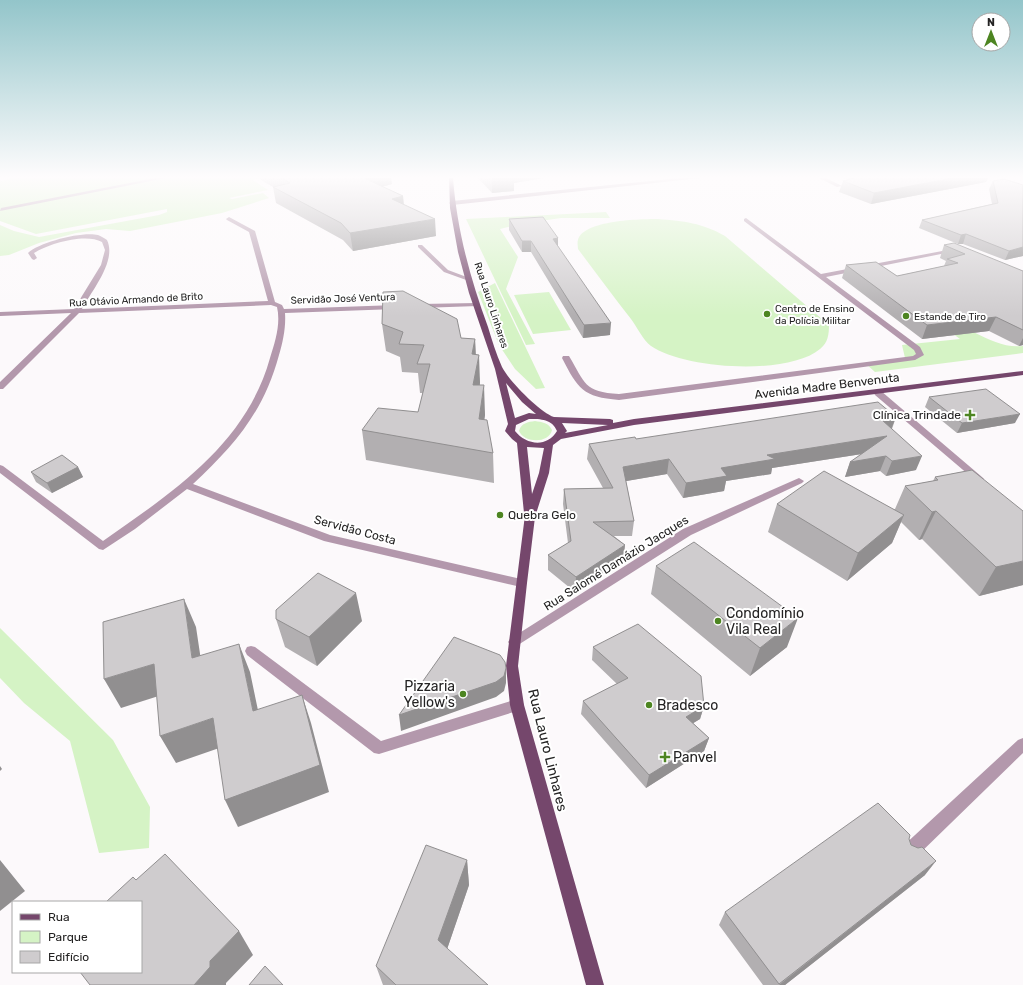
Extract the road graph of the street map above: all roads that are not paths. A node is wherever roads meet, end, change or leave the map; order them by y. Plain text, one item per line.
1 (240, 224) edge
2 (456, 224) edge
3 (751, 224) edge
4 (420, 246) edge
5 (962, 247) edge
6 (946, 251) junction
7 (959, 256) edge
8 (34, 258) dead end
9 (820, 276) junction
10 (469, 279) junction
11 (272, 303) junction
12 (476, 305) junction
13 (282, 311) junction
14 (76, 312) junction
15 (0, 314) edge
16 (566, 358) dead end
17 (499, 369) junction
18 (1023, 373) edge
19 (0, 387) edge
20 (878, 392) junction
21 (549, 418) junction
22 (634, 422) junction
23 (512, 424) junction
24 (560, 437) junction
25 (522, 443) junction
26 (549, 444) junction
27 (0, 468) edge
28 (799, 481) dead end
29 (187, 485) junction
30 (987, 486) edge
31 (530, 517) junction
32 (521, 583) junction
33 (514, 642) junction
34 (251, 651) dead end
35 (517, 705) junction
36 (1023, 744) edge
37 (908, 853) edge
38 (595, 985) edge

1 - 11 street
2 - 10 main road, Rua Lauro Linhares
3 - 9 street
4 - 10 street
5 - 6 street
6 - 7 street
6 - 9 street
8 - 14 street
9 - 16 street
10 - 12 main road, Rua Lauro Linhares
11 - 13 street, Servidão José Ventura
11 - 14 street, Rua Otávio Armando de Brito
12 - 13 street, Servidão José Ventura
12 - 17 main road, Rua Lauro Linhares
13 - 29 street, Servidão José Ventura
14 - 15 street, Rua Otávio Armando de Brito
14 - 19 street
17 - 21 main road, Rua Lauro Linhares
17 - 23 main road, Rua Lauro Linhares
18 - 20 main road, Avenida Madre Benvenuta
20 - 22 main road, Avenida Madre Benvenuta
20 - 30 street
21 - 22 main road, Avenida Madre Benvenuta
21 - 23 main road
21 - 24 main road
22 - 24 main road, Avenida Madre Benvenuta
23 - 25 main road
24 - 26 main road
25 - 26 main road
25 - 31 main road, Rua Lauro Linhares
26 - 31 main road, Rua Lauro Linhares
27 - 29 street, Servidão José Ventura
28 - 33 street, Rua Salomé Damázio Jacques
29 - 32 street, Servidão Costa
31 - 32 main road, Rua Lauro Linhares
32 - 33 main road, Rua Lauro Linhares
33 - 35 main road, Rua Lauro Linhares
34 - 35 street
35 - 38 main road, Rua Lauro Linhares
36 - 37 street

